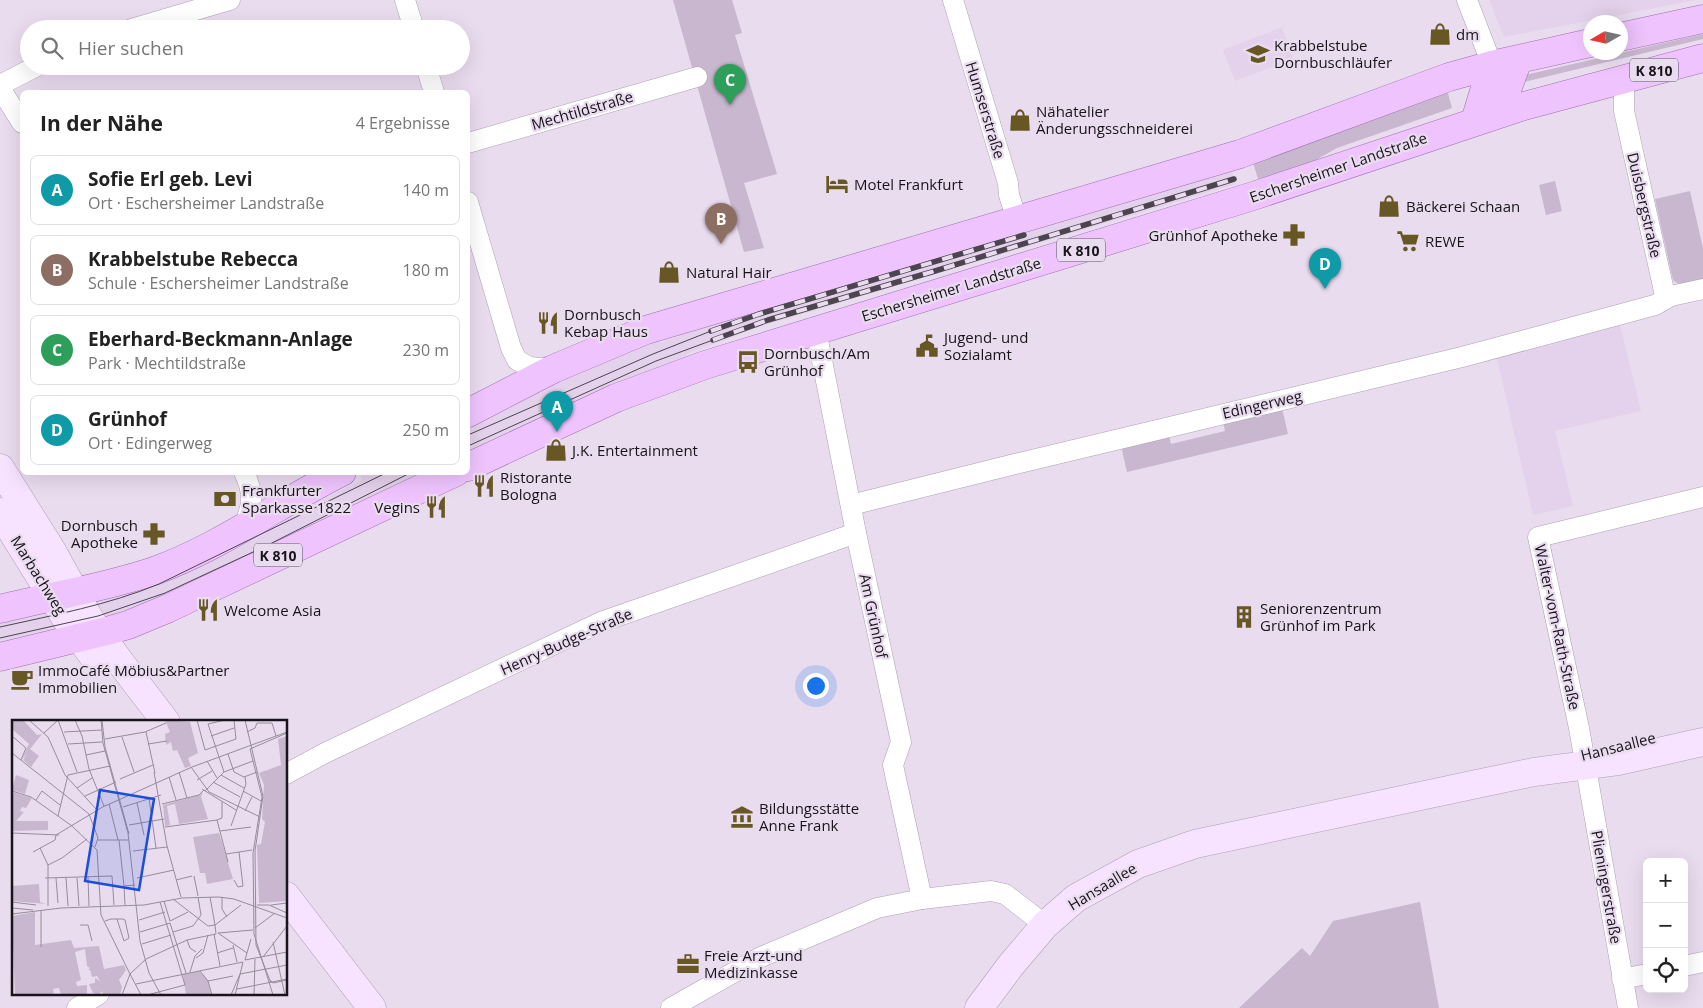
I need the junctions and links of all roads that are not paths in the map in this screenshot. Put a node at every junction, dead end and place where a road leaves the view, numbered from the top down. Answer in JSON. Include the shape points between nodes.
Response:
{"nodes":[{"id":1,"x":230,"y":0,"type":"edge"},
{"id":2,"x":405,"y":0,"type":"edge"},
{"id":3,"x":953,"y":0,"type":"edge"},
{"id":4,"x":1467,"y":0,"type":"edge"},
{"id":5,"x":1703,"y":19,"type":"edge"},
{"id":6,"x":162,"y":20,"type":"edge"},
{"id":7,"x":411,"y":20,"type":"edge"},
{"id":8,"x":1628,"y":35,"type":"edge"},
{"id":9,"x":1583,"y":45,"type":"edge"},
{"id":10,"x":1703,"y":58,"type":"edge"},
{"id":11,"x":20,"y":75,"type":"edge"},
{"id":12,"x":429,"y":75,"type":"edge"},
{"id":13,"x":697,"y":77,"type":"dead end"},
{"id":14,"x":1624,"y":78,"type":"junction"},
{"id":15,"x":0,"y":86,"type":"edge"},
{"id":16,"x":1508,"y":86,"type":"junction"},
{"id":17,"x":433,"y":90,"type":"edge"},
{"id":18,"x":1486,"y":118,"type":"junction"},
{"id":19,"x":20,"y":120,"type":"edge"},
{"id":20,"x":470,"y":142,"type":"edge"},
{"id":21,"x":470,"y":209,"type":"edge"},
{"id":22,"x":1017,"y":220,"type":"junction"},
{"id":23,"x":1703,"y":289,"type":"edge"},
{"id":24,"x":1671,"y":296,"type":"junction"},
{"id":25,"x":816,"y":330,"type":"junction"},
{"id":26,"x":553,"y":369,"type":"junction"},
{"id":27,"x":470,"y":412,"type":"edge"},
{"id":28,"x":470,"y":466,"type":"edge"},
{"id":29,"x":0,"y":468,"type":"edge"},
{"id":30,"x":245,"y":475,"type":"edge"},
{"id":31,"x":337,"y":475,"type":"edge"},
{"id":32,"x":450,"y":475,"type":"edge"},
{"id":33,"x":1703,"y":497,"type":"edge"},
{"id":34,"x":851,"y":504,"type":"junction"},
{"id":35,"x":0,"y":512,"type":"edge"},
{"id":36,"x":244,"y":527,"type":"junction"},
{"id":37,"x":856,"y":533,"type":"junction"},
{"id":38,"x":64,"y":595,"type":"junction"},
{"id":39,"x":0,"y":609,"type":"edge"},
{"id":40,"x":89,"y":635,"type":"junction"},
{"id":41,"x":0,"y":657,"type":"edge"},
{"id":42,"x":141,"y":720,"type":"edge"},
{"id":43,"x":164,"y":720,"type":"edge"},
{"id":44,"x":1703,"y":726,"type":"edge"},
{"id":45,"x":1703,"y":742,"type":"edge"},
{"id":46,"x":1585,"y":760,"type":"junction"},
{"id":47,"x":288,"y":773,"type":"edge"},
{"id":48,"x":288,"y":899,"type":"edge"},
{"id":49,"x":922,"y":899,"type":"junction"},
{"id":50,"x":1045,"y":926,"type":"junction"},
{"id":51,"x":1703,"y":962,"type":"edge"},
{"id":52,"x":1688,"y":965,"type":"edge"},
{"id":53,"x":1643,"y":975,"type":"edge"},
{"id":54,"x":1622,"y":979,"type":"junction"},
{"id":55,"x":96,"y":996,"type":"edge"},
{"id":56,"x":77,"y":1008,"type":"edge"},
{"id":57,"x":371,"y":1008,"type":"edge"},
{"id":58,"x":671,"y":1008,"type":"edge"},
{"id":59,"x":979,"y":1008,"type":"edge"},
{"id":60,"x":1628,"y":1008,"type":"edge"}],
"edges":[{"from":1,"to":6,"type":"street"},
{"from":2,"to":7,"type":"street"},
{"from":3,"to":22,"type":"street","name":"Humserstraße"},
{"from":4,"to":16,"type":"street"},
{"from":5,"to":8,"type":"main road"},
{"from":9,"to":16,"type":"main road","name":"Eschersheimer Landstraße","number":"K 810","via":[[1518,60]]},
{"from":10,"to":14,"type":"main road","name":"Eschersheimer Landstraße","number":"K 810"},
{"from":11,"to":15,"type":"street"},
{"from":12,"to":17,"type":"street"},
{"from":13,"to":20,"type":"street","name":"Mechtildstraße"},
{"from":14,"to":16,"type":"main road","name":"Eschersheimer Landstraße","number":"K 810"},
{"from":14,"to":24,"type":"street","name":"Duisbergstraße","via":[[1624,106],[1664,291]]},
{"from":15,"to":19,"type":"street"},
{"from":16,"to":18,"type":"main road"},
{"from":16,"to":18,"type":"main road","name":"Eschersheimer Landstraße","number":"K 810"},
{"from":16,"to":22,"type":"main road","name":"Eschersheimer Landstraße","number":"K 810","via":[[1449,78],[1240,154]]},
{"from":18,"to":25,"type":"main road","name":"Eschersheimer Landstraße","number":"K 810","via":[[1250,197]]},
{"from":21,"to":26,"type":"street","via":[[517,360],[529,367]]},
{"from":22,"to":26,"type":"main road","name":"Eschersheimer Landstraße","number":"K 810","via":[[646,330]]},
{"from":23,"to":24,"type":"street"},
{"from":24,"to":34,"type":"street","name":"Edingerweg","via":[[1655,305],[1462,357]]},
{"from":25,"to":28,"type":"main road","name":"Eschersheimer Landstraße","number":"K 810","via":[[705,365],[616,398]]},
{"from":25,"to":34,"type":"street","name":"Am Grünhof"},
{"from":26,"to":27,"type":"main road","name":"Eschersheimer Landstraße","number":"K 810"},
{"from":29,"to":38,"type":"main road","name":"Marbachweg","via":[[52,551]]},
{"from":30,"to":36,"type":"street","via":[[252,499]]},
{"from":31,"to":36,"type":"main road","number":"K 810"},
{"from":32,"to":40,"type":"main road","number":"K 810","via":[[169,608],[128,625]]},
{"from":33,"to":46,"type":"street","name":"Walter-vom-Rath-Straße","via":[[1538,537]]},
{"from":34,"to":37,"type":"street","name":"Am Grünhof"},
{"from":35,"to":38,"type":"main road","name":"Marbachweg"},
{"from":36,"to":38,"type":"main road","number":"K 810","via":[[154,571]]},
{"from":37,"to":47,"type":"street","name":"Henry-Budge-Straße","via":[[601,622]]},
{"from":37,"to":49,"type":"street","name":"Am Grünhof","via":[[901,742],[893,765]]},
{"from":38,"to":39,"type":"main road","number":"K 810"},
{"from":38,"to":40,"type":"main road","name":"Marbachweg"},
{"from":40,"to":41,"type":"main road","number":"K 810"},
{"from":40,"to":42,"type":"main road"},
{"from":40,"to":43,"type":"main road"},
{"from":44,"to":46,"type":"main road","name":"Hansaallee"},
{"from":45,"to":46,"type":"main road","name":"Hansaallee"},
{"from":46,"to":50,"type":"main road","name":"Hansaallee","via":[[1195,844],[1138,864],[1100,884],[1076,898]]},
{"from":46,"to":54,"type":"street","name":"Plieningerstraße"},
{"from":48,"to":57,"type":"main road"},
{"from":49,"to":50,"type":"street","via":[[998,892]]},
{"from":49,"to":58,"type":"street","via":[[877,908],[761,957]]},
{"from":50,"to":59,"type":"main road","name":"Hansaallee"},
{"from":51,"to":52,"type":"street"},
{"from":53,"to":54,"type":"street"},
{"from":54,"to":60,"type":"street","name":"Plieningerstraße"},
{"from":55,"to":56,"type":"street"}]}
